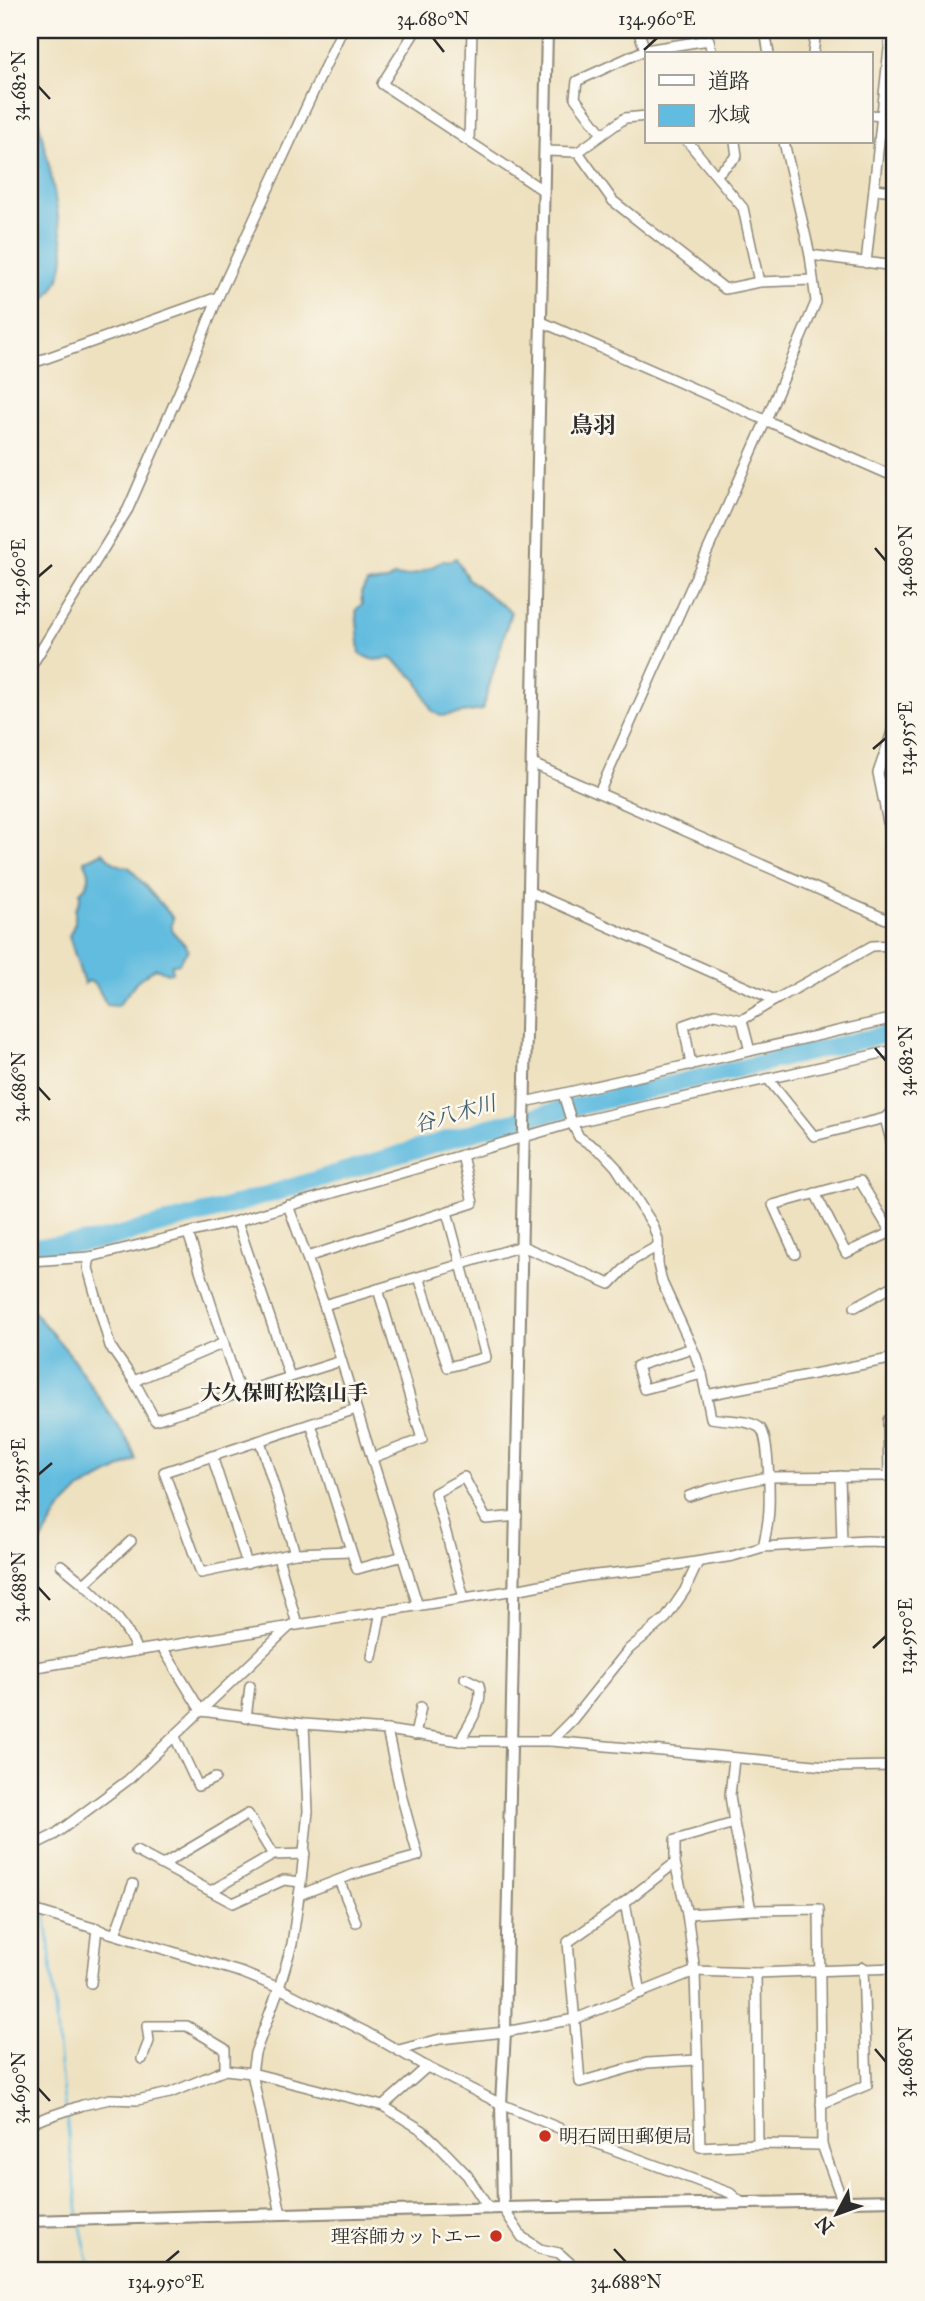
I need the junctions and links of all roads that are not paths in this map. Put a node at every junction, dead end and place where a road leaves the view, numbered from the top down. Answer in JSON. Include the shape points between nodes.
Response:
{"nodes":[{"id":1,"x":342,"y":30,"type":"edge"},
{"id":2,"x":416,"y":30,"type":"edge"},
{"id":3,"x":472,"y":30,"type":"edge"},
{"id":4,"x":547,"y":30,"type":"edge"},
{"id":5,"x":638,"y":30,"type":"edge"},
{"id":6,"x":765,"y":30,"type":"edge"},
{"id":7,"x":816,"y":30,"type":"edge"},
{"id":8,"x":891,"y":30,"type":"edge"},
{"id":9,"x":645,"y":52,"type":"edge"},
{"id":10,"x":646,"y":52,"type":"edge"},
{"id":11,"x":712,"y":52,"type":"edge"},
{"id":12,"x":769,"y":52,"type":"edge"},
{"id":13,"x":813,"y":52,"type":"edge"},
{"id":14,"x":872,"y":114,"type":"edge"},
{"id":15,"x":645,"y":116,"type":"edge"},
{"id":16,"x":882,"y":116,"type":"junction"},
{"id":17,"x":895,"y":117,"type":"edge"},
{"id":18,"x":602,"y":134,"type":"junction"},
{"id":19,"x":469,"y":141,"type":"junction"},
{"id":20,"x":690,"y":144,"type":"edge"},
{"id":21,"x":734,"y":144,"type":"edge"},
{"id":22,"x":784,"y":144,"type":"edge"},
{"id":23,"x":545,"y":151,"type":"junction"},
{"id":24,"x":578,"y":152,"type":"junction"},
{"id":25,"x":716,"y":175,"type":"junction"},
{"id":26,"x":874,"y":189,"type":"junction"},
{"id":27,"x":544,"y":191,"type":"junction"},
{"id":28,"x":895,"y":191,"type":"edge"},
{"id":29,"x":810,"y":255,"type":"junction"},
{"id":30,"x":866,"y":263,"type":"junction"},
{"id":31,"x":895,"y":266,"type":"edge"},
{"id":32,"x":813,"y":280,"type":"junction"},
{"id":33,"x":759,"y":282,"type":"junction"},
{"id":34,"x":218,"y":297,"type":"junction"},
{"id":35,"x":542,"y":322,"type":"junction"},
{"id":36,"x":30,"y":364,"type":"edge"},
{"id":37,"x":766,"y":420,"type":"junction"},
{"id":38,"x":895,"y":477,"type":"edge"},
{"id":39,"x":30,"y":668,"type":"edge"},
{"id":40,"x":895,"y":723,"type":"edge"},
{"id":41,"x":533,"y":764,"type":"junction"},
{"id":42,"x":599,"y":793,"type":"junction"},
{"id":43,"x":895,"y":858,"type":"edge"},
{"id":44,"x":530,"y":892,"type":"junction"},
{"id":45,"x":895,"y":923,"type":"edge"},
{"id":46,"x":895,"y":945,"type":"edge"},
{"id":47,"x":775,"y":1000,"type":"junction"},
{"id":48,"x":895,"y":1018,"type":"edge"},
{"id":49,"x":742,"y":1020,"type":"junction"},
{"id":50,"x":895,"y":1050,"type":"edge"},
{"id":51,"x":750,"y":1051,"type":"junction"},
{"id":52,"x":691,"y":1065,"type":"junction"},
{"id":53,"x":768,"y":1079,"type":"junction"},
{"id":54,"x":563,"y":1094,"type":"junction"},
{"id":55,"x":525,"y":1102,"type":"junction"},
{"id":56,"x":895,"y":1108,"type":"edge"},
{"id":57,"x":885,"y":1118,"type":"junction"},
{"id":58,"x":572,"y":1123,"type":"junction"},
{"id":59,"x":525,"y":1136,"type":"junction"},
{"id":60,"x":462,"y":1154,"type":"junction"},
{"id":61,"x":895,"y":1156,"type":"edge"},
{"id":62,"x":815,"y":1193,"type":"junction"},
{"id":63,"x":288,"y":1205,"type":"junction"},
{"id":64,"x":447,"y":1212,"type":"junction"},
{"id":65,"x":237,"y":1222,"type":"junction"},
{"id":66,"x":188,"y":1233,"type":"junction"},
{"id":67,"x":894,"y":1234,"type":"edge"},
{"id":68,"x":522,"y":1246,"type":"junction"},
{"id":69,"x":658,"y":1246,"type":"junction"},
{"id":70,"x":795,"y":1254,"type":"dead end"},
{"id":71,"x":90,"y":1257,"type":"junction"},
{"id":72,"x":307,"y":1257,"type":"junction"},
{"id":73,"x":30,"y":1261,"type":"edge"},
{"id":74,"x":461,"y":1264,"type":"junction"},
{"id":75,"x":419,"y":1277,"type":"junction"},
{"id":76,"x":895,"y":1285,"type":"edge"},
{"id":77,"x":378,"y":1289,"type":"junction"},
{"id":78,"x":324,"y":1305,"type":"junction"},
{"id":79,"x":855,"y":1307,"type":"dead end"},
{"id":80,"x":224,"y":1343,"type":"junction"},
{"id":81,"x":692,"y":1348,"type":"junction"},
{"id":82,"x":895,"y":1358,"type":"edge"},
{"id":83,"x":341,"y":1361,"type":"junction"},
{"id":84,"x":702,"y":1374,"type":"junction"},
{"id":85,"x":290,"y":1377,"type":"junction"},
{"id":86,"x":134,"y":1381,"type":"junction"},
{"id":87,"x":240,"y":1393,"type":"junction"},
{"id":88,"x":706,"y":1395,"type":"junction"},
{"id":89,"x":356,"y":1409,"type":"junction"},
{"id":90,"x":895,"y":1420,"type":"edge"},
{"id":91,"x":311,"y":1424,"type":"junction"},
{"id":92,"x":260,"y":1441,"type":"junction"},
{"id":93,"x":212,"y":1456,"type":"junction"},
{"id":94,"x":372,"y":1458,"type":"junction"},
{"id":95,"x":840,"y":1476,"type":"junction"},
{"id":96,"x":768,"y":1477,"type":"junction"},
{"id":97,"x":690,"y":1496,"type":"dead end"},
{"id":98,"x":517,"y":1516,"type":"junction"},
{"id":99,"x":131,"y":1541,"type":"dead end"},
{"id":100,"x":895,"y":1542,"type":"edge"},
{"id":101,"x":842,"y":1543,"type":"junction"},
{"id":102,"x":763,"y":1547,"type":"junction"},
{"id":103,"x":350,"y":1551,"type":"junction"},
{"id":104,"x":295,"y":1553,"type":"junction"},
{"id":105,"x":403,"y":1556,"type":"junction"},
{"id":106,"x":278,"y":1557,"type":"junction"},
{"id":107,"x":698,"y":1562,"type":"junction"},
{"id":108,"x":247,"y":1564,"type":"junction"},
{"id":109,"x":61,"y":1565,"type":"dead end"},
{"id":110,"x":84,"y":1584,"type":"junction"},
{"id":111,"x":515,"y":1590,"type":"junction"},
{"id":112,"x":464,"y":1598,"type":"junction"},
{"id":113,"x":418,"y":1606,"type":"junction"},
{"id":114,"x":380,"y":1611,"type":"junction"},
{"id":115,"x":294,"y":1625,"type":"junction"},
{"id":116,"x":162,"y":1647,"type":"junction"},
{"id":117,"x":137,"y":1651,"type":"junction"},
{"id":118,"x":372,"y":1657,"type":"dead end"},
{"id":119,"x":30,"y":1668,"type":"edge"},
{"id":120,"x":465,"y":1678,"type":"dead end"},
{"id":121,"x":250,"y":1686,"type":"dead end"},
{"id":122,"x":421,"y":1707,"type":"dead end"},
{"id":123,"x":201,"y":1711,"type":"junction"},
{"id":124,"x":246,"y":1717,"type":"junction"},
{"id":125,"x":304,"y":1724,"type":"junction"},
{"id":126,"x":387,"y":1730,"type":"junction"},
{"id":127,"x":415,"y":1735,"type":"junction"},
{"id":128,"x":175,"y":1737,"type":"junction"},
{"id":129,"x":460,"y":1741,"type":"junction"},
{"id":130,"x":551,"y":1741,"type":"junction"},
{"id":131,"x":510,"y":1742,"type":"junction"},
{"id":132,"x":734,"y":1759,"type":"junction"},
{"id":133,"x":895,"y":1766,"type":"edge"},
{"id":134,"x":215,"y":1778,"type":"dead end"},
{"id":135,"x":734,"y":1823,"type":"junction"},
{"id":136,"x":30,"y":1847,"type":"edge"},
{"id":137,"x":136,"y":1851,"type":"dead end"},
{"id":138,"x":305,"y":1854,"type":"junction"},
{"id":139,"x":273,"y":1855,"type":"junction"},
{"id":140,"x":675,"y":1863,"type":"junction"},
{"id":141,"x":162,"y":1865,"type":"junction"},
{"id":142,"x":339,"y":1880,"type":"junction"},
{"id":143,"x":301,"y":1882,"type":"junction"},
{"id":144,"x":133,"y":1884,"type":"dead end"},
{"id":145,"x":211,"y":1891,"type":"junction"},
{"id":146,"x":299,"y":1895,"type":"junction"},
{"id":147,"x":625,"y":1902,"type":"junction"},
{"id":148,"x":30,"y":1909,"type":"edge"},
{"id":149,"x":751,"y":1910,"type":"junction"},
{"id":150,"x":687,"y":1914,"type":"junction"},
{"id":151,"x":356,"y":1922,"type":"dead end"},
{"id":152,"x":97,"y":1928,"type":"junction"},
{"id":153,"x":115,"y":1934,"type":"junction"},
{"id":154,"x":863,"y":1967,"type":"junction"},
{"id":155,"x":895,"y":1968,"type":"edge"},
{"id":156,"x":818,"y":1970,"type":"junction"},
{"id":157,"x":695,"y":1971,"type":"junction"},
{"id":158,"x":756,"y":1973,"type":"junction"},
{"id":159,"x":91,"y":1983,"type":"dead end"},
{"id":160,"x":279,"y":1988,"type":"junction"},
{"id":161,"x":640,"y":1993,"type":"junction"},
{"id":162,"x":575,"y":2019,"type":"junction"},
{"id":163,"x":505,"y":2032,"type":"junction"},
{"id":164,"x":399,"y":2050,"type":"junction"},
{"id":165,"x":142,"y":2059,"type":"dead end"},
{"id":166,"x":697,"y":2060,"type":"junction"},
{"id":167,"x":427,"y":2067,"type":"junction"},
{"id":168,"x":225,"y":2070,"type":"junction"},
{"id":169,"x":252,"y":2073,"type":"junction"},
{"id":170,"x":501,"y":2104,"type":"junction"},
{"id":171,"x":821,"y":2104,"type":"junction"},
{"id":172,"x":383,"y":2106,"type":"junction"},
{"id":173,"x":30,"y":2123,"type":"edge"},
{"id":174,"x":758,"y":2144,"type":"junction"},
{"id":175,"x":822,"y":2145,"type":"junction"},
{"id":176,"x":842,"y":2200,"type":"junction"},
{"id":177,"x":895,"y":2200,"type":"edge"},
{"id":178,"x":742,"y":2203,"type":"junction"},
{"id":179,"x":503,"y":2208,"type":"junction"},
{"id":180,"x":489,"y":2209,"type":"junction"},
{"id":181,"x":281,"y":2214,"type":"junction"},
{"id":182,"x":30,"y":2221,"type":"edge"},
{"id":183,"x":579,"y":2271,"type":"edge"}],
"edges":[{"from":1,"to":34,"type":"street"},
{"from":2,"to":19,"type":"street","via":[[382,84]]},
{"from":3,"to":19,"type":"street"},
{"from":4,"to":23,"type":"street"},
{"from":5,"to":10,"type":"street"},
{"from":6,"to":12,"type":"street"},
{"from":7,"to":13,"type":"street"},
{"from":8,"to":16,"type":"street"},
{"from":9,"to":18,"type":"street","via":[[577,81],[575,98]]},
{"from":10,"to":11,"type":"street","via":[[709,40]]},
{"from":14,"to":16,"type":"street"},
{"from":15,"to":18,"type":"street","via":[[625,118]]},
{"from":16,"to":17,"type":"street"},
{"from":16,"to":26,"type":"street"},
{"from":18,"to":24,"type":"street"},
{"from":19,"to":27,"type":"street"},
{"from":20,"to":25,"type":"street"},
{"from":21,"to":25,"type":"street","via":[[737,156]]},
{"from":22,"to":29,"type":"street"},
{"from":23,"to":24,"type":"street"},
{"from":23,"to":27,"type":"street"},
{"from":24,"to":33,"type":"street","via":[[613,201],[725,289]]},
{"from":25,"to":33,"type":"street","via":[[743,208]]},
{"from":26,"to":28,"type":"street"},
{"from":26,"to":30,"type":"street"},
{"from":27,"to":35,"type":"street"},
{"from":29,"to":30,"type":"street"},
{"from":29,"to":32,"type":"street"},
{"from":30,"to":31,"type":"street"},
{"from":32,"to":33,"type":"street"},
{"from":32,"to":37,"type":"street","via":[[816,302]]},
{"from":34,"to":36,"type":"street"},
{"from":34,"to":39,"type":"street","via":[[128,509]]},
{"from":35,"to":37,"type":"street"},
{"from":35,"to":41,"type":"street"},
{"from":37,"to":38,"type":"street"},
{"from":37,"to":42,"type":"street"},
{"from":40,"to":43,"type":"street","via":[[878,773]]},
{"from":41,"to":42,"type":"street"},
{"from":41,"to":44,"type":"street"},
{"from":42,"to":45,"type":"street"},
{"from":44,"to":47,"type":"street"},
{"from":44,"to":55,"type":"street"},
{"from":46,"to":47,"type":"street","via":[[872,946]]},
{"from":47,"to":49,"type":"street"},
{"from":48,"to":51,"type":"street"},
{"from":49,"to":51,"type":"street"},
{"from":49,"to":52,"type":"street","via":[[715,1014],[684,1025]]},
{"from":50,"to":53,"type":"street"},
{"from":51,"to":52,"type":"street"},
{"from":52,"to":54,"type":"street"},
{"from":53,"to":57,"type":"street","via":[[814,1136]]},
{"from":53,"to":58,"type":"street"},
{"from":54,"to":55,"type":"street"},
{"from":54,"to":58,"type":"street"},
{"from":55,"to":59,"type":"street"},
{"from":56,"to":57,"type":"street"},
{"from":57,"to":61,"type":"street"},
{"from":58,"to":59,"type":"street"},
{"from":58,"to":69,"type":"street","via":[[579,1138],[616,1167],[653,1225]]},
{"from":59,"to":60,"type":"street"},
{"from":59,"to":68,"type":"street"},
{"from":60,"to":63,"type":"street"},
{"from":60,"to":64,"type":"street","via":[[472,1203]]},
{"from":62,"to":67,"type":"street","via":[[860,1181]]},
{"from":62,"to":67,"type":"street","via":[[846,1253]]},
{"from":62,"to":70,"type":"street","via":[[773,1205]]},
{"from":63,"to":65,"type":"street"},
{"from":63,"to":72,"type":"street"},
{"from":64,"to":72,"type":"street"},
{"from":64,"to":74,"type":"street"},
{"from":65,"to":66,"type":"street"},
{"from":65,"to":85,"type":"street"},
{"from":66,"to":71,"type":"street"},
{"from":66,"to":80,"type":"street"},
{"from":68,"to":69,"type":"street","via":[[610,1284],[633,1259]]},
{"from":68,"to":74,"type":"street"},
{"from":68,"to":98,"type":"street"},
{"from":69,"to":81,"type":"street","via":[[662,1282]]},
{"from":71,"to":73,"type":"street"},
{"from":71,"to":86,"type":"street","via":[[88,1268],[110,1346]]},
{"from":72,"to":78,"type":"street"},
{"from":74,"to":75,"type":"street"},
{"from":74,"to":75,"type":"street","via":[[486,1357],[448,1367]]},
{"from":75,"to":77,"type":"street"},
{"from":76,"to":79,"type":"street"},
{"from":77,"to":78,"type":"street"},
{"from":77,"to":94,"type":"street","via":[[422,1439]]},
{"from":78,"to":83,"type":"street"},
{"from":80,"to":86,"type":"street"},
{"from":80,"to":87,"type":"street"},
{"from":81,"to":84,"type":"street"},
{"from":81,"to":84,"type":"street","via":[[637,1366],[643,1389]]},
{"from":82,"to":88,"type":"street"},
{"from":83,"to":85,"type":"street"},
{"from":83,"to":89,"type":"street"},
{"from":84,"to":88,"type":"street"},
{"from":85,"to":87,"type":"street"},
{"from":86,"to":87,"type":"street","via":[[155,1420]]},
{"from":88,"to":96,"type":"street","via":[[711,1418],[751,1424],[764,1433]]},
{"from":89,"to":91,"type":"street"},
{"from":89,"to":94,"type":"street"},
{"from":90,"to":95,"type":"street","via":[[888,1420],[890,1476]]},
{"from":91,"to":92,"type":"street"},
{"from":91,"to":103,"type":"street"},
{"from":92,"to":93,"type":"street"},
{"from":92,"to":104,"type":"street"},
{"from":93,"to":108,"type":"street"},
{"from":93,"to":108,"type":"street","via":[[164,1472],[201,1573]]},
{"from":94,"to":105,"type":"street"},
{"from":95,"to":96,"type":"street"},
{"from":95,"to":101,"type":"street"},
{"from":96,"to":97,"type":"street"},
{"from":96,"to":102,"type":"street"},
{"from":98,"to":111,"type":"street"},
{"from":98,"to":112,"type":"street","via":[[486,1519],[464,1477],[435,1493]]},
{"from":99,"to":110,"type":"street"},
{"from":100,"to":101,"type":"street"},
{"from":101,"to":102,"type":"street"},
{"from":102,"to":107,"type":"street"},
{"from":103,"to":104,"type":"street"},
{"from":103,"to":105,"type":"street","via":[[357,1569]]},
{"from":104,"to":106,"type":"street"},
{"from":105,"to":113,"type":"street"},
{"from":106,"to":108,"type":"street"},
{"from":106,"to":115,"type":"street"},
{"from":107,"to":111,"type":"street"},
{"from":107,"to":130,"type":"street","via":[[666,1618],[629,1649]]},
{"from":109,"to":110,"type":"street"},
{"from":110,"to":117,"type":"street","via":[[114,1612]]},
{"from":111,"to":112,"type":"street"},
{"from":111,"to":131,"type":"street"},
{"from":112,"to":113,"type":"street"},
{"from":113,"to":114,"type":"street"},
{"from":114,"to":115,"type":"street"},
{"from":114,"to":118,"type":"street"},
{"from":115,"to":116,"type":"street"},
{"from":115,"to":123,"type":"street"},
{"from":116,"to":117,"type":"street"},
{"from":116,"to":123,"type":"street"},
{"from":117,"to":119,"type":"street"},
{"from":120,"to":129,"type":"street","via":[[481,1689],[479,1706]]},
{"from":121,"to":124,"type":"street"},
{"from":122,"to":127,"type":"street"},
{"from":123,"to":124,"type":"street"},
{"from":123,"to":128,"type":"street"},
{"from":124,"to":125,"type":"street"},
{"from":125,"to":126,"type":"street"},
{"from":125,"to":138,"type":"street"},
{"from":126,"to":127,"type":"street"},
{"from":126,"to":142,"type":"street","via":[[418,1856]]},
{"from":127,"to":129,"type":"street"},
{"from":128,"to":134,"type":"street","via":[[198,1786]]},
{"from":128,"to":136,"type":"street","via":[[128,1780],[54,1835]]},
{"from":129,"to":131,"type":"street"},
{"from":130,"to":131,"type":"street"},
{"from":130,"to":132,"type":"street"},
{"from":131,"to":163,"type":"street"},
{"from":132,"to":133,"type":"street","via":[[837,1767]]},
{"from":132,"to":135,"type":"street","via":[[730,1795]]},
{"from":135,"to":140,"type":"street","via":[[675,1840]]},
{"from":135,"to":149,"type":"street"},
{"from":137,"to":141,"type":"street"},
{"from":138,"to":139,"type":"street"},
{"from":138,"to":143,"type":"street"},
{"from":139,"to":141,"type":"street","via":[[248,1814]]},
{"from":139,"to":145,"type":"street"},
{"from":140,"to":147,"type":"street"},
{"from":140,"to":150,"type":"street"},
{"from":141,"to":145,"type":"street"},
{"from":142,"to":146,"type":"street"},
{"from":142,"to":151,"type":"street"},
{"from":143,"to":145,"type":"street","via":[[284,1880],[233,1903]]},
{"from":143,"to":146,"type":"street"},
{"from":144,"to":153,"type":"street"},
{"from":146,"to":160,"type":"street"},
{"from":147,"to":161,"type":"street"},
{"from":147,"to":162,"type":"street","via":[[568,1942]]},
{"from":148,"to":152,"type":"street"},
{"from":149,"to":150,"type":"street"},
{"from":149,"to":156,"type":"street","via":[[819,1909]]},
{"from":150,"to":157,"type":"street"},
{"from":152,"to":153,"type":"street"},
{"from":152,"to":159,"type":"street"},
{"from":153,"to":160,"type":"street"},
{"from":154,"to":155,"type":"street"},
{"from":154,"to":156,"type":"street"},
{"from":154,"to":171,"type":"street","via":[[867,2085]]},
{"from":156,"to":158,"type":"street"},
{"from":156,"to":171,"type":"street"},
{"from":157,"to":158,"type":"street"},
{"from":157,"to":161,"type":"street"},
{"from":157,"to":166,"type":"street"},
{"from":158,"to":174,"type":"street"},
{"from":160,"to":164,"type":"street"},
{"from":160,"to":169,"type":"street"},
{"from":161,"to":162,"type":"street"},
{"from":162,"to":163,"type":"street"},
{"from":162,"to":166,"type":"street","via":[[580,2082],[647,2063]]},
{"from":163,"to":164,"type":"street","via":[[440,2039]]},
{"from":163,"to":170,"type":"street"},
{"from":164,"to":167,"type":"street"},
{"from":165,"to":168,"type":"street","via":[[149,2041],[147,2026],[187,2026],[225,2049]]},
{"from":166,"to":174,"type":"street","via":[[700,2147]]},
{"from":167,"to":170,"type":"street"},
{"from":167,"to":172,"type":"street"},
{"from":168,"to":169,"type":"street"},
{"from":168,"to":173,"type":"street","via":[[170,2093],[137,2100],[110,2099]]},
{"from":169,"to":172,"type":"street"},
{"from":169,"to":181,"type":"street"},
{"from":170,"to":178,"type":"street","via":[[730,2193]]},
{"from":170,"to":179,"type":"street"},
{"from":171,"to":175,"type":"street"},
{"from":172,"to":180,"type":"street","via":[[435,2142],[467,2175]]},
{"from":174,"to":175,"type":"street"},
{"from":175,"to":176,"type":"street"},
{"from":176,"to":177,"type":"street"},
{"from":176,"to":178,"type":"street"},
{"from":178,"to":179,"type":"street"},
{"from":179,"to":180,"type":"street"},
{"from":179,"to":183,"type":"street","via":[[522,2238],[559,2253]]},
{"from":180,"to":181,"type":"street"},
{"from":181,"to":182,"type":"street"}]}
